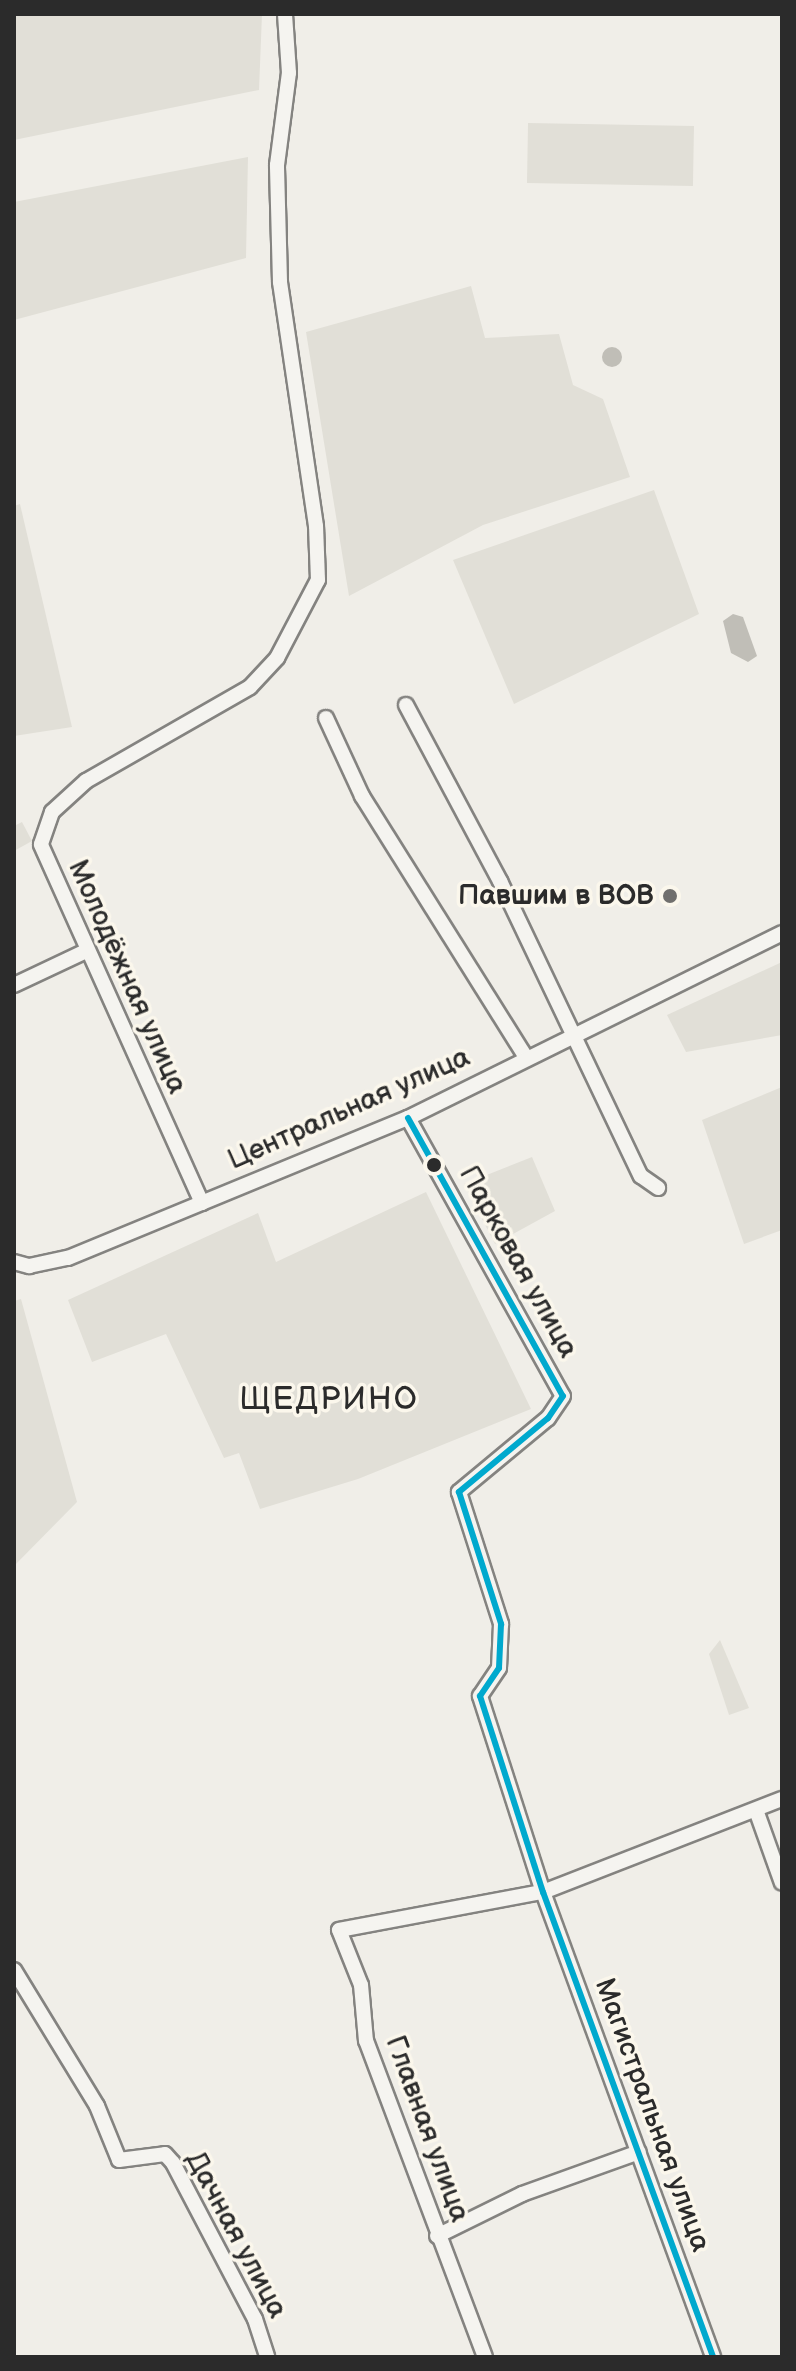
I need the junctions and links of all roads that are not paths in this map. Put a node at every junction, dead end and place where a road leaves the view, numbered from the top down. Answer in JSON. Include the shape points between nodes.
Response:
{"nodes":[{"id":1,"x":285,"y":14,"type":"edge"},
{"id":2,"x":406,"y":705,"type":"dead end"},
{"id":3,"x":326,"y":718,"type":"dead end"},
{"id":4,"x":782,"y":933,"type":"edge"},
{"id":5,"x":86,"y":951,"type":"junction"},
{"id":6,"x":14,"y":985,"type":"edge"},
{"id":7,"x":574,"y":1033,"type":"junction"},
{"id":8,"x":526,"y":1057,"type":"junction"},
{"id":9,"x":408,"y":1118,"type":"junction"},
{"id":10,"x":658,"y":1188,"type":"dead end"},
{"id":11,"x":202,"y":1203,"type":"junction"},
{"id":12,"x":14,"y":1262,"type":"edge"},
{"id":13,"x":501,"y":1624,"type":"joint"},
{"id":14,"x":782,"y":1799,"type":"edge"},
{"id":15,"x":756,"y":1810,"type":"junction"},
{"id":16,"x":782,"y":1883,"type":"edge"},
{"id":17,"x":543,"y":1892,"type":"junction"},
{"id":18,"x":16,"y":1972,"type":"edge"},
{"id":19,"x":639,"y":2152,"type":"junction"},
{"id":20,"x":437,"y":2236,"type":"junction"},
{"id":21,"x":267,"y":2357,"type":"edge"},
{"id":22,"x":485,"y":2357,"type":"edge"},
{"id":23,"x":713,"y":2357,"type":"edge"}],
"edges":[{"from":1,"to":5,"type":"street","name":"Молодёжная улица","via":[[289,73],[277,165],[280,282],[316,526],[320,564],[314,593],[265,673],[218,708],[86,781],[52,812],[41,844]]},
{"from":2,"to":7,"type":"street"},
{"from":3,"to":8,"type":"street","via":[[362,796]]},
{"from":4,"to":7,"type":"street","name":"Центральная улица"},
{"from":5,"to":6,"type":"street"},
{"from":5,"to":11,"type":"street","name":"Молодёжная улица"},
{"from":7,"to":8,"type":"street","name":"Центральная улица"},
{"from":7,"to":10,"type":"street","via":[[641,1176]]},
{"from":8,"to":9,"type":"street","name":"Центральная улица"},
{"from":9,"to":11,"type":"street","name":"Центральная улица"},
{"from":9,"to":13,"type":"street","name":"Парковая улица","via":[[563,1396],[548,1418],[459,1492]]},
{"from":11,"to":12,"type":"street","name":"Центральная улица","via":[[68,1258],[29,1266]]},
{"from":13,"to":17,"type":"street","name":"Магистральная улица","via":[[499,1668],[480,1696]]},
{"from":14,"to":15,"type":"street"},
{"from":15,"to":16,"type":"street"},
{"from":15,"to":17,"type":"street"},
{"from":17,"to":19,"type":"street","name":"Магистральная улица"},
{"from":17,"to":20,"type":"street","name":"Главная улица","via":[[339,1930],[361,1985],[366,2041]]},
{"from":18,"to":21,"type":"street","name":"Дачная улица","via":[[97,2106],[119,2160],[165,2154],[173,2163],[255,2319]]},
{"from":19,"to":20,"type":"street","via":[[522,2194]]},
{"from":19,"to":23,"type":"street","name":"Магистральная улица"},
{"from":20,"to":22,"type":"street","name":"Главная улица"}]}
